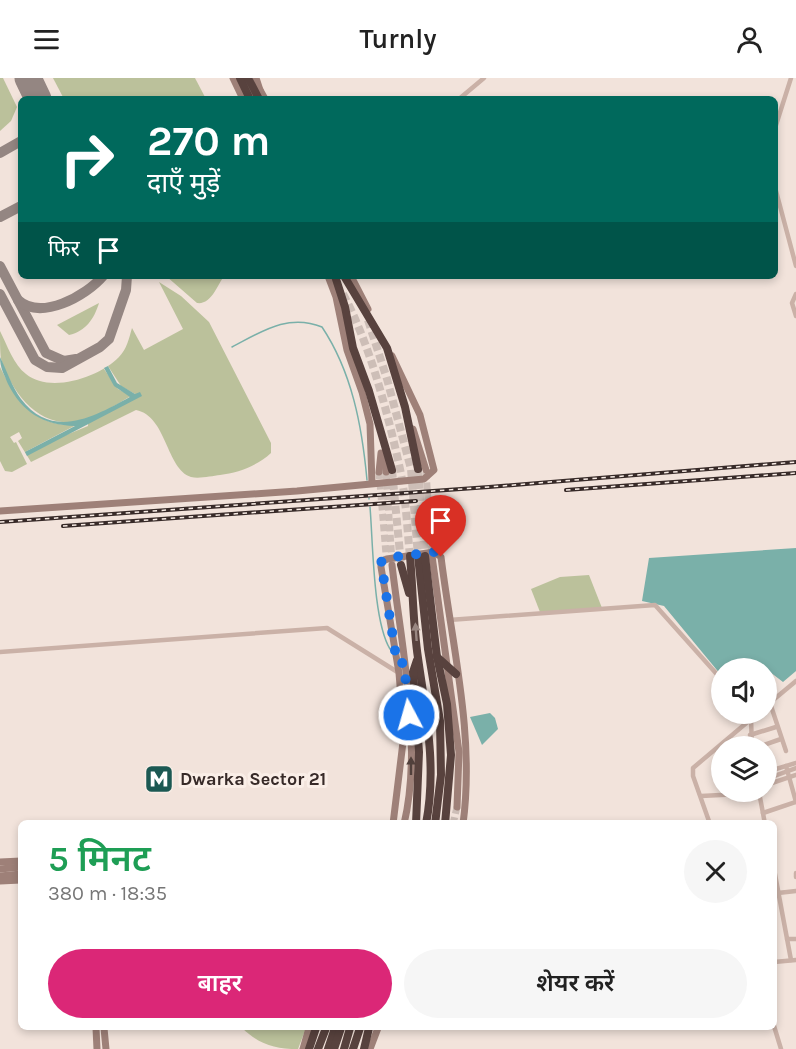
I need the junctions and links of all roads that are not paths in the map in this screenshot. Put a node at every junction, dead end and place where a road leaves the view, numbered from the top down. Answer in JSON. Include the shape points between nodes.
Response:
{"nodes":[{"id":1,"x":233,"y":78,"type":"edge"},
{"id":2,"x":240,"y":78,"type":"edge"},
{"id":3,"x":248,"y":78,"type":"edge"},
{"id":4,"x":256,"y":78,"type":"edge"},
{"id":5,"x":484,"y":78,"type":"edge"},
{"id":6,"x":791,"y":78,"type":"edge"},
{"id":7,"x":256,"y":95,"type":"edge"},
{"id":8,"x":242,"y":96,"type":"edge"},
{"id":9,"x":463,"y":96,"type":"edge"},
{"id":10,"x":778,"y":119,"type":"edge"},
{"id":11,"x":778,"y":198,"type":"edge"},
{"id":12,"x":796,"y":266,"type":"edge"},
{"id":13,"x":329,"y":279,"type":"edge"},
{"id":14,"x":336,"y":279,"type":"edge"},
{"id":15,"x":346,"y":279,"type":"edge"},
{"id":16,"x":352,"y":279,"type":"edge"},
{"id":17,"x":796,"y":294,"type":"edge"},
{"id":18,"x":796,"y":316,"type":"edge"},
{"id":19,"x":387,"y":348,"type":"junction"},
{"id":20,"x":382,"y":441,"type":"junction"},
{"id":21,"x":422,"y":470,"type":"tunnel mouth"},
{"id":22,"x":386,"y":471,"type":"joint"},
{"id":23,"x":372,"y":483,"type":"junction"},
{"id":24,"x":0,"y":512,"type":"edge"},
{"id":25,"x":421,"y":556,"type":"junction"},
{"id":26,"x":393,"y":565,"type":"joint"},
{"id":27,"x":414,"y":608,"type":"junction"},
{"id":28,"x":429,"y":608,"type":"junction"},
{"id":29,"x":449,"y":620,"type":"junction"},
{"id":30,"x":428,"y":649,"type":"junction"},
{"id":31,"x":0,"y":652,"type":"edge"},
{"id":32,"x":418,"y":657,"type":"junction"},
{"id":33,"x":437,"y":657,"type":"junction"},
{"id":34,"x":400,"y":663,"type":"junction"},
{"id":35,"x":446,"y":665,"type":"junction"},
{"id":36,"x":711,"y":668,"type":"edge"},
{"id":37,"x":399,"y":673,"type":"junction"},
{"id":38,"x":456,"y":674,"type":"junction"},
{"id":39,"x":796,"y":681,"type":"edge"},
{"id":40,"x":777,"y":697,"type":"edge"},
{"id":41,"x":740,"y":724,"type":"edge"},
{"id":42,"x":749,"y":724,"type":"edge"},
{"id":43,"x":775,"y":724,"type":"edge"},
{"id":44,"x":776,"y":727,"type":"junction"},
{"id":45,"x":750,"y":735,"type":"joint"},
{"id":46,"x":781,"y":740,"type":"junction"},
{"id":47,"x":777,"y":741,"type":"edge"},
{"id":48,"x":786,"y":751,"type":"dead end"},
{"id":49,"x":796,"y":763,"type":"edge"},
{"id":50,"x":796,"y":768,"type":"edge"},
{"id":51,"x":787,"y":769,"type":"junction"},
{"id":52,"x":777,"y":770,"type":"edge"},
{"id":53,"x":777,"y":774,"type":"edge"},
{"id":54,"x":796,"y":775,"type":"edge"},
{"id":55,"x":789,"y":778,"type":"junction"},
{"id":56,"x":777,"y":782,"type":"edge"},
{"id":57,"x":711,"y":795,"type":"edge"},
{"id":58,"x":701,"y":796,"type":"junction"},
{"id":59,"x":418,"y":797,"type":"junction"},
{"id":60,"x":434,"y":799,"type":"junction"},
{"id":61,"x":761,"y":802,"type":"edge"},
{"id":62,"x":796,"y":802,"type":"edge"},
{"id":63,"x":456,"y":807,"type":"tunnel mouth"},
{"id":64,"x":763,"y":813,"type":"junction"},
{"id":65,"x":394,"y":820,"type":"edge"},
{"id":66,"x":405,"y":820,"type":"edge"},
{"id":67,"x":412,"y":820,"type":"edge"},
{"id":68,"x":416,"y":820,"type":"edge"},
{"id":69,"x":427,"y":820,"type":"edge"},
{"id":70,"x":435,"y":820,"type":"edge"},
{"id":71,"x":445,"y":820,"type":"edge"},
{"id":72,"x":463,"y":820,"type":"edge"},
{"id":73,"x":709,"y":820,"type":"edge"},
{"id":74,"x":764,"y":820,"type":"edge"},
{"id":75,"x":18,"y":861,"type":"edge"},
{"id":76,"x":0,"y":862,"type":"edge"},
{"id":77,"x":18,"y":867,"type":"edge"},
{"id":78,"x":0,"y":869,"type":"edge"},
{"id":79,"x":18,"y":874,"type":"edge"},
{"id":80,"x":0,"y":876,"type":"edge"},
{"id":81,"x":18,"y":880,"type":"edge"},
{"id":82,"x":0,"y":881,"type":"edge"},
{"id":83,"x":777,"y":887,"type":"edge"},
{"id":84,"x":796,"y":891,"type":"edge"},
{"id":85,"x":778,"y":893,"type":"junction"},
{"id":86,"x":787,"y":939,"type":"junction"},
{"id":87,"x":796,"y":939,"type":"edge"},
{"id":88,"x":794,"y":960,"type":"edge"},
{"id":89,"x":777,"y":962,"type":"edge"},
{"id":90,"x":96,"y":1030,"type":"edge"},
{"id":91,"x":104,"y":1030,"type":"edge"},
{"id":92,"x":308,"y":1030,"type":"edge"},
{"id":93,"x":315,"y":1030,"type":"edge"},
{"id":94,"x":319,"y":1030,"type":"edge"},
{"id":95,"x":325,"y":1030,"type":"edge"},
{"id":96,"x":334,"y":1030,"type":"edge"},
{"id":97,"x":340,"y":1030,"type":"edge"},
{"id":98,"x":349,"y":1030,"type":"edge"},
{"id":99,"x":359,"y":1030,"type":"edge"},
{"id":100,"x":369,"y":1030,"type":"edge"},
{"id":101,"x":377,"y":1030,"type":"edge"},
{"id":102,"x":775,"y":1030,"type":"edge"},
{"id":103,"x":97,"y":1049,"type":"edge"},
{"id":104,"x":106,"y":1049,"type":"edge"},
{"id":105,"x":303,"y":1049,"type":"edge"},
{"id":106,"x":309,"y":1049,"type":"edge"},
{"id":107,"x":313,"y":1049,"type":"edge"},
{"id":108,"x":318,"y":1049,"type":"edge"},
{"id":109,"x":328,"y":1049,"type":"edge"},
{"id":110,"x":334,"y":1049,"type":"edge"},
{"id":111,"x":344,"y":1049,"type":"edge"},
{"id":112,"x":353,"y":1049,"type":"edge"},
{"id":113,"x":364,"y":1049,"type":"edge"},
{"id":114,"x":370,"y":1049,"type":"edge"},
{"id":115,"x":781,"y":1049,"type":"edge"}],
"edges":[{"from":1,"to":8,"type":"street"},
{"from":2,"to":7,"type":"highway"},
{"from":3,"to":7,"type":"highway"},
{"from":4,"to":7,"type":"street"},
{"from":5,"to":9,"type":"street"},
{"from":6,"to":10,"type":"street"},
{"from":11,"to":12,"type":"street"},
{"from":13,"to":23,"type":"street","via":[[370,424]]},
{"from":14,"to":20,"type":"highway"},
{"from":15,"to":19,"type":"highway"},
{"from":16,"to":19,"type":"street"},
{"from":17,"to":18,"type":"street","via":[[792,303]]},
{"from":19,"to":21,"type":"highway"},
{"from":19,"to":23,"type":"street","via":[[420,415],[434,470],[419,480]]},
{"from":20,"to":22,"type":"highway"},
{"from":20,"to":22,"type":"street"},
{"from":23,"to":24,"type":"street"},
{"from":25,"to":27,"type":"highway"},
{"from":25,"to":28,"type":"highway"},
{"from":25,"to":35,"type":"street"},
{"from":26,"to":27,"type":"highway"},
{"from":26,"to":34,"type":"street"},
{"from":32,"to":27,"type":"highway","one_way":true},
{"from":28,"to":30,"type":"highway"},
{"from":28,"to":33,"type":"highway"},
{"from":29,"to":34,"type":"street","via":[[438,553],[387,558],[381,562]]},
{"from":29,"to":36,"type":"street","via":[[655,605]]},
{"from":29,"to":38,"type":"street"},
{"from":30,"to":33,"type":"highway"},
{"from":30,"to":60,"type":"highway","via":[[440,721]]},
{"from":31,"to":37,"type":"street","via":[[327,628]]},
{"from":32,"to":59,"type":"highway","via":[[413,672]]},
{"from":32,"to":60,"type":"highway"},
{"from":33,"to":35,"type":"highway"},
{"from":33,"to":71,"type":"highway","via":[[447,704],[451,755]]},
{"from":34,"to":37,"type":"street"},
{"from":66,"to":34,"type":"street","one_way":true,"via":[[411,771]]},
{"from":35,"to":38,"type":"highway"},
{"from":35,"to":63,"type":"street","via":[[459,752]]},
{"from":37,"to":65,"type":"street","via":[[403,747]]},
{"from":38,"to":72,"type":"street","via":[[468,749]]},
{"from":39,"to":40,"type":"street"},
{"from":41,"to":58,"type":"street","via":[[693,768]]},
{"from":42,"to":45,"type":"street"},
{"from":43,"to":44,"type":"street"},
{"from":44,"to":45,"type":"street"},
{"from":44,"to":46,"type":"street"},
{"from":46,"to":47,"type":"street"},
{"from":46,"to":48,"type":"street"},
{"from":49,"to":51,"type":"street"},
{"from":50,"to":51,"type":"street"},
{"from":51,"to":52,"type":"street"},
{"from":51,"to":53,"type":"street"},
{"from":51,"to":55,"type":"street"},
{"from":54,"to":55,"type":"street"},
{"from":55,"to":56,"type":"street"},
{"from":55,"to":62,"type":"street"},
{"from":57,"to":58,"type":"street"},
{"from":58,"to":73,"type":"street"},
{"from":59,"to":67,"type":"highway"},
{"from":59,"to":68,"type":"highway"},
{"from":60,"to":69,"type":"highway"},
{"from":60,"to":70,"type":"highway"},
{"from":61,"to":64,"type":"street"},
{"from":62,"to":64,"type":"street"},
{"from":64,"to":74,"type":"street"},
{"from":75,"to":76,"type":"street"},
{"from":77,"to":78,"type":"street"},
{"from":79,"to":80,"type":"street"},
{"from":81,"to":82,"type":"street"},
{"from":83,"to":85,"type":"street"},
{"from":84,"to":85,"type":"street"},
{"from":85,"to":86,"type":"street"},
{"from":86,"to":87,"type":"street"},
{"from":86,"to":88,"type":"street"},
{"from":88,"to":89,"type":"street"},
{"from":90,"to":103,"type":"street"},
{"from":91,"to":104,"type":"street"},
{"from":92,"to":105,"type":"street"},
{"from":93,"to":106,"type":"highway"},
{"from":94,"to":107,"type":"highway"},
{"from":95,"to":108,"type":"highway"},
{"from":96,"to":109,"type":"highway"},
{"from":97,"to":110,"type":"highway"},
{"from":98,"to":111,"type":"highway"},
{"from":99,"to":112,"type":"highway"},
{"from":100,"to":113,"type":"highway"},
{"from":101,"to":114,"type":"street"},
{"from":102,"to":115,"type":"street"}]}
